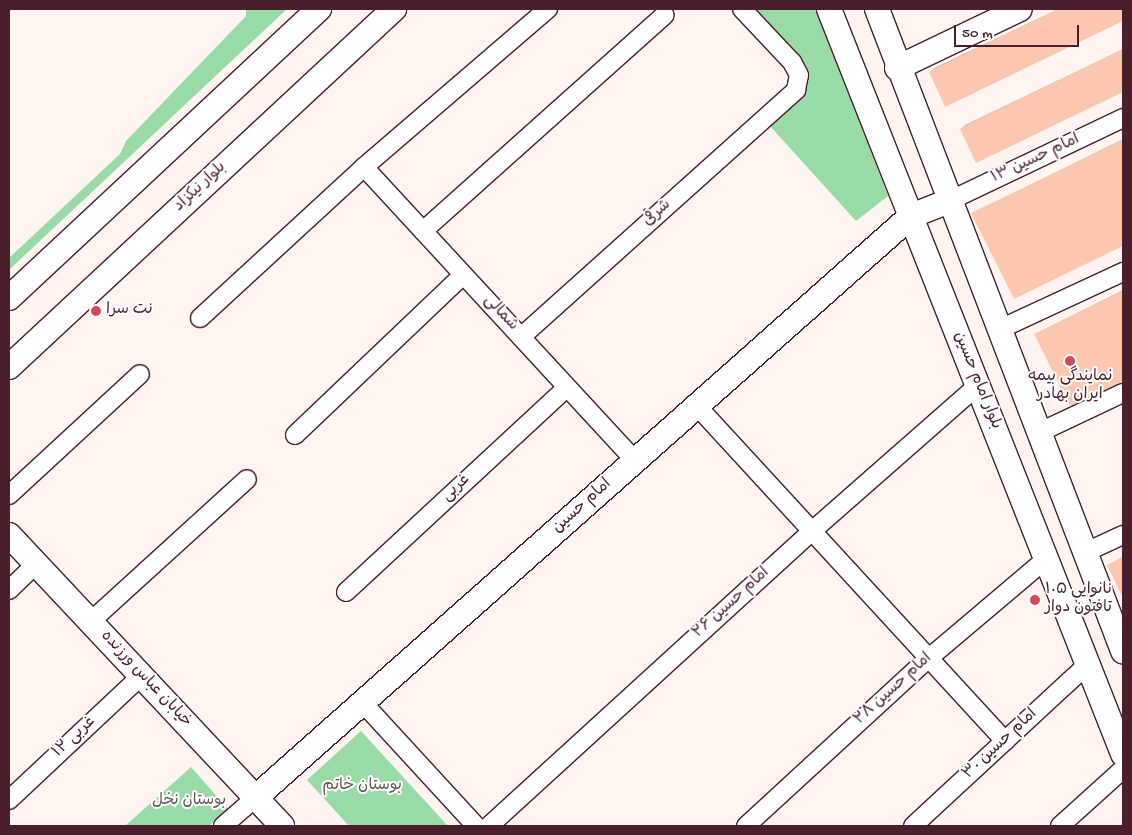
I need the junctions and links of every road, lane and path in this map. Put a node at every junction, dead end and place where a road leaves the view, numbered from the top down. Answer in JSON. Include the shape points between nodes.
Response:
{"nodes":[{"id":1,"x":319,"y":9,"type":"edge"},
{"id":2,"x":394,"y":9,"type":"edge"},
{"id":3,"x":548,"y":9,"type":"edge"},
{"id":4,"x":742,"y":9,"type":"edge"},
{"id":5,"x":829,"y":9,"type":"edge"},
{"id":6,"x":877,"y":9,"type":"edge"},
{"id":7,"x":1020,"y":9,"type":"edge"},
{"id":8,"x":665,"y":15,"type":"dead end"},
{"id":9,"x":897,"y":68,"type":"junction"},
{"id":10,"x":1123,"y":118,"type":"edge"},
{"id":11,"x":364,"y":167,"type":"junction"},
{"id":12,"x":949,"y":201,"type":"junction"},
{"id":13,"x":911,"y":216,"type":"junction"},
{"id":14,"x":423,"y":232,"type":"junction"},
{"id":15,"x":1123,"y":272,"type":"edge"},
{"id":16,"x":463,"y":275,"type":"junction"},
{"id":17,"x":9,"y":298,"type":"edge"},
{"id":18,"x":200,"y":318,"type":"dead end"},
{"id":19,"x":998,"y":330,"type":"junction"},
{"id":20,"x":521,"y":337,"type":"junction"},
{"id":21,"x":9,"y":367,"type":"edge"},
{"id":22,"x":140,"y":374,"type":"dead end"},
{"id":23,"x":978,"y":385,"type":"junction"},
{"id":24,"x":567,"y":387,"type":"junction"},
{"id":25,"x":1123,"y":393,"type":"edge"},
{"id":26,"x":697,"y":406,"type":"junction"},
{"id":27,"x":1038,"y":433,"type":"junction"},
{"id":28,"x":295,"y":435,"type":"dead end"},
{"id":29,"x":635,"y":461,"type":"junction"},
{"id":30,"x":248,"y":479,"type":"dead end"},
{"id":31,"x":9,"y":495,"type":"edge"},
{"id":32,"x":812,"y":531,"type":"junction"},
{"id":33,"x":9,"y":534,"type":"edge"},
{"id":34,"x":1123,"y":534,"type":"edge"},
{"id":35,"x":1084,"y":553,"type":"junction"},
{"id":36,"x":1046,"y":559,"type":"junction"},
{"id":37,"x":36,"y":564,"type":"junction"},
{"id":38,"x":9,"y":590,"type":"edge"},
{"id":39,"x":346,"y":592,"type":"dead end"},
{"id":40,"x":90,"y":622,"type":"junction"},
{"id":41,"x":1123,"y":650,"type":"edge"},
{"id":42,"x":929,"y":658,"type":"junction"},
{"id":43,"x":1088,"y":664,"type":"junction"},
{"id":44,"x":141,"y":676,"type":"junction"},
{"id":45,"x":363,"y":703,"type":"junction"},
{"id":46,"x":1006,"y":741,"type":"junction"},
{"id":47,"x":1123,"y":754,"type":"edge"},
{"id":48,"x":1123,"y":769,"type":"edge"},
{"id":49,"x":255,"y":798,"type":"junction"},
{"id":50,"x":9,"y":800,"type":"edge"},
{"id":51,"x":223,"y":826,"type":"edge"},
{"id":52,"x":282,"y":826,"type":"edge"},
{"id":53,"x":476,"y":826,"type":"edge"},
{"id":54,"x":489,"y":826,"type":"edge"},
{"id":55,"x":746,"y":826,"type":"edge"},
{"id":56,"x":913,"y":826,"type":"edge"},
{"id":57,"x":1060,"y":826,"type":"edge"}],
"edges":[{"from":1,"to":17,"type":"main road"},
{"from":2,"to":21,"type":"main road","name":"بلوار نیکزاد"},
{"from":3,"to":11,"type":"street"},
{"from":4,"to":20,"type":"street","name":"شرقی","via":[[792,62],[798,75],[796,90]]},
{"from":5,"to":13,"type":"main road","name":"بلوار امام حسین"},
{"from":6,"to":9,"type":"main road"},
{"from":7,"to":9,"type":"main road"},
{"from":8,"to":14,"type":"street"},
{"from":9,"to":12,"type":"main road"},
{"from":10,"to":12,"type":"street","name":"امام حسین ۱۳"},
{"from":11,"to":14,"type":"street","name":"شمالی"},
{"from":11,"to":18,"type":"street"},
{"from":12,"to":13,"type":"main road"},
{"from":12,"to":19,"type":"main road"},
{"from":13,"to":23,"type":"main road","name":"بلوار امام حسین"},
{"from":13,"to":26,"type":"main road","name":"امام حسین"},
{"from":14,"to":16,"type":"street","name":"شمالی"},
{"from":15,"to":19,"type":"street"},
{"from":16,"to":20,"type":"street","name":"شمالی"},
{"from":16,"to":28,"type":"street"},
{"from":19,"to":27,"type":"main road"},
{"from":20,"to":24,"type":"street","name":"شمالی"},
{"from":22,"to":31,"type":"street"},
{"from":23,"to":32,"type":"street","name":"امام حسین ۲۶"},
{"from":23,"to":36,"type":"main road","name":"بلوار امام حسین"},
{"from":24,"to":29,"type":"street","name":"شمالی"},
{"from":24,"to":39,"type":"street","name":"غربی"},
{"from":25,"to":27,"type":"street"},
{"from":26,"to":29,"type":"main road","name":"امام حسین"},
{"from":26,"to":32,"type":"street"},
{"from":27,"to":35,"type":"main road"},
{"from":29,"to":45,"type":"main road","name":"امام حسین"},
{"from":30,"to":40,"type":"street"},
{"from":32,"to":42,"type":"street"},
{"from":32,"to":54,"type":"street","name":"امام حسین ۲۶"},
{"from":33,"to":37,"type":"main road","name":"خیابان عباس ورزنده"},
{"from":34,"to":35,"type":"street"},
{"from":35,"to":41,"type":"main road"},
{"from":36,"to":42,"type":"street","name":"امام حسین ۲۸"},
{"from":36,"to":43,"type":"main road","name":"بلوار امام حسین"},
{"from":37,"to":38,"type":"street"},
{"from":37,"to":40,"type":"main road","name":"خیابان عباس ورزنده"},
{"from":40,"to":44,"type":"main road","name":"خیابان عباس ورزنده"},
{"from":42,"to":46,"type":"street"},
{"from":42,"to":55,"type":"street","name":"امام حسین ۲۸"},
{"from":43,"to":46,"type":"street","name":"امام حسین ۳۰"},
{"from":43,"to":47,"type":"main road","name":"بلوار امام حسین"},
{"from":44,"to":49,"type":"main road","name":"خیابان عباس ورزنده"},
{"from":44,"to":50,"type":"street","name":"غربی ۱۲"},
{"from":45,"to":49,"type":"main road","name":"امام حسین"},
{"from":45,"to":53,"type":"street"},
{"from":46,"to":56,"type":"street","name":"امام حسین ۳۰"},
{"from":48,"to":57,"type":"street"},
{"from":49,"to":51,"type":"street"},
{"from":49,"to":52,"type":"main road","name":"خیابان عباس ورزنده"}]}
